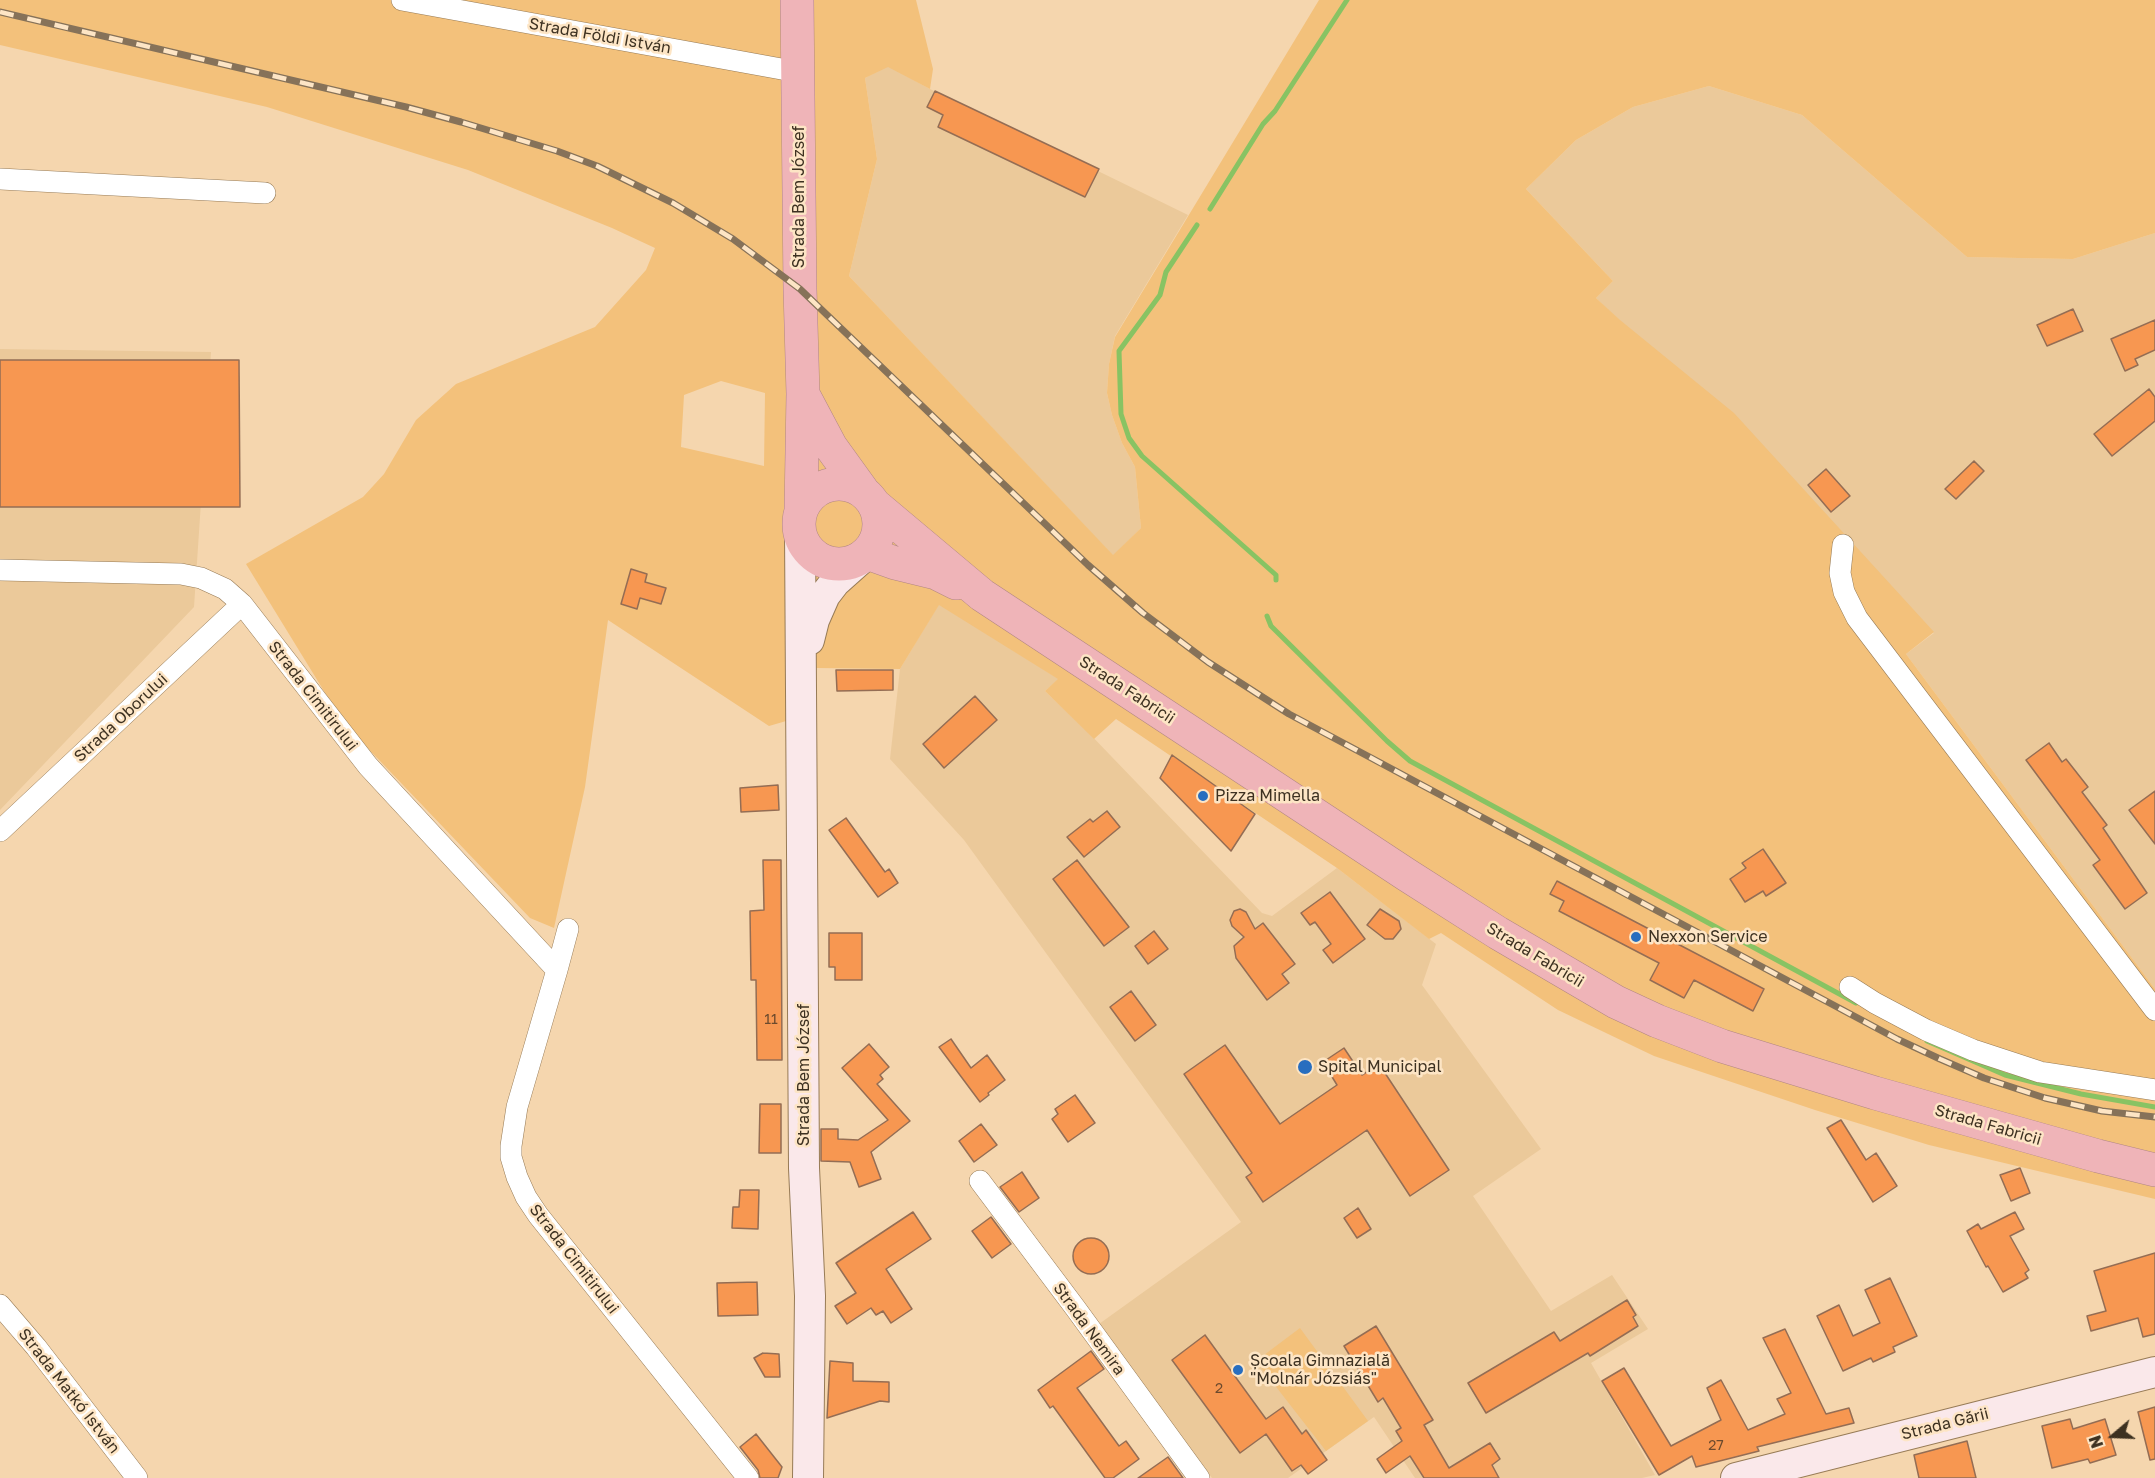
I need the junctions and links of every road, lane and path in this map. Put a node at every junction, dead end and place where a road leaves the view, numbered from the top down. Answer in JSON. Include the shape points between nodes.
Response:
{"nodes":[{"id":1,"x":402,"y":0,"type":"edge"},
{"id":2,"x":798,"y":0,"type":"edge"},
{"id":3,"x":798,"y":72,"type":"junction"},
{"id":4,"x":0,"y":179,"type":"edge"},
{"id":5,"x":265,"y":193,"type":"dead end"},
{"id":6,"x":803,"y":394,"type":"junction"},
{"id":7,"x":869,"y":498,"type":"junction"},
{"id":8,"x":801,"y":521,"type":"junction"},
{"id":9,"x":1843,"y":545,"type":"dead end"},
{"id":10,"x":865,"y":555,"type":"junction"},
{"id":11,"x":0,"y":570,"type":"edge"},
{"id":12,"x":982,"y":595,"type":"junction"},
{"id":13,"x":242,"y":604,"type":"junction"},
{"id":14,"x":802,"y":672,"type":"junction"},
{"id":15,"x":0,"y":831,"type":"edge"},
{"id":16,"x":568,"y":929,"type":"dead end"},
{"id":17,"x":557,"y":970,"type":"junction"},
{"id":18,"x":1850,"y":987,"type":"dead end"},
{"id":19,"x":2155,"y":1010,"type":"edge"},
{"id":20,"x":2155,"y":1090,"type":"edge"},
{"id":21,"x":2155,"y":1170,"type":"edge"},
{"id":22,"x":980,"y":1181,"type":"dead end"},
{"id":23,"x":0,"y":1305,"type":"edge"},
{"id":24,"x":2155,"y":1372,"type":"edge"},
{"id":25,"x":138,"y":1478,"type":"edge"},
{"id":26,"x":747,"y":1478,"type":"edge"},
{"id":27,"x":808,"y":1478,"type":"edge"},
{"id":28,"x":1198,"y":1478,"type":"edge"},
{"id":29,"x":1736,"y":1478,"type":"edge"}],
"edges":[{"from":1,"to":3,"type":"street","name":"Strada Földi István"},
{"from":2,"to":3,"type":"highway","name":"Strada Bem József"},
{"from":3,"to":6,"type":"highway","name":"Strada Bem József"},
{"from":4,"to":5,"type":"street"},
{"from":6,"to":7,"type":"highway","name":"Strada Bem József","via":[[831,447]]},
{"from":6,"to":8,"type":"highway","name":"Strada Bem József"},
{"from":7,"to":8,"type":"highway","via":[[845,484],[827,485],[812,495]]},
{"from":7,"to":10,"type":"highway","via":[[879,520],[873,547]]},
{"from":7,"to":12,"type":"highway","name":"Strada Fabricii"},
{"from":8,"to":10,"type":"highway","via":[[811,552],[820,559],[843,564]]},
{"from":8,"to":14,"type":"main road","name":"Strada Bem József"},
{"from":9,"to":19,"type":"street","via":[[1840,573],[1857,618]]},
{"from":10,"to":12,"type":"highway","name":"Strada Fabricii","via":[[936,573]]},
{"from":10,"to":14,"type":"main road","name":"Strada Bem József","via":[[825,595],[814,620]]},
{"from":11,"to":13,"type":"street","name":"Strada Cimitirului","via":[[181,574],[214,583]]},
{"from":12,"to":21,"type":"highway","name":"Strada Fabricii","via":[[1407,875],[1616,1002],[1733,1049],[1875,1093]]},
{"from":13,"to":15,"type":"street","name":"Strada Oborului"},
{"from":13,"to":17,"type":"street","name":"Strada Cimitirului","via":[[368,766]]},
{"from":14,"to":27,"type":"main road","name":"Strada Bem József","via":[[804,1168],[810,1296]]},
{"from":16,"to":17,"type":"street","name":"Strada Cimitirului"},
{"from":17,"to":26,"type":"street","name":"Strada Cimitirului","via":[[514,1123],[511,1146],[517,1177],[538,1215]]},
{"from":18,"to":20,"type":"street","via":[[1926,1030],[1984,1054],[2040,1072]]},
{"from":22,"to":28,"type":"street","name":"Strada Nemira"},
{"from":23,"to":25,"type":"street","name":"Strada Matkó István"},
{"from":24,"to":29,"type":"main road","name":"Strada Gării"}]}
